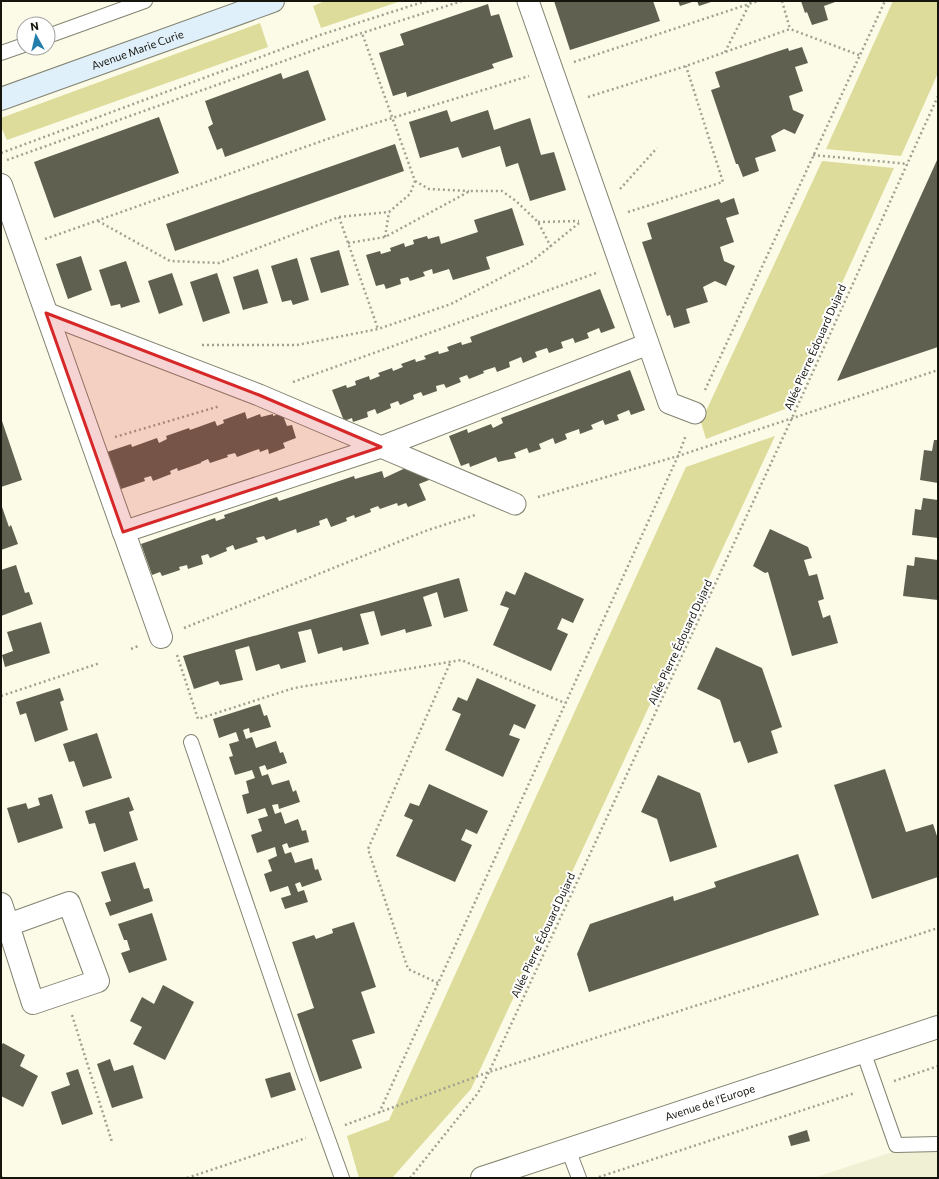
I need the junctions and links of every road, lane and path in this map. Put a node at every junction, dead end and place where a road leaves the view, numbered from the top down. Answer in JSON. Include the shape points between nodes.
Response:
{"nodes":[{"id":1,"x":145,"y":1,"type":"edge"},
{"id":2,"x":273,"y":1,"type":"edge"},
{"id":3,"x":426,"y":1,"type":"edge"},
{"id":4,"x":462,"y":1,"type":"edge"},
{"id":5,"x":528,"y":1,"type":"edge"},
{"id":6,"x":758,"y":1,"type":"edge"},
{"id":7,"x":782,"y":1,"type":"edge"},
{"id":8,"x":885,"y":1,"type":"edge"},
{"id":9,"x":751,"y":2,"type":"edge"},
{"id":10,"x":790,"y":29,"type":"junction"},
{"id":11,"x":56,"y":33,"type":"edge"},
{"id":12,"x":362,"y":33,"type":"junction"},
{"id":13,"x":16,"y":48,"type":"edge"},
{"id":14,"x":725,"y":52,"type":"junction"},
{"id":15,"x":1,"y":53,"type":"edge"},
{"id":16,"x":859,"y":55,"type":"junction"},
{"id":17,"x":686,"y":66,"type":"junction"},
{"id":18,"x":552,"y":69,"type":"junction"},
{"id":19,"x":938,"y":96,"type":"edge"},
{"id":20,"x":1,"y":99,"type":"edge"},
{"id":21,"x":565,"y":104,"type":"junction"},
{"id":22,"x":393,"y":118,"type":"junction"},
{"id":23,"x":657,"y":148,"type":"dead end"},
{"id":24,"x":1,"y":153,"type":"edge"},
{"id":25,"x":813,"y":155,"type":"junction"},
{"id":26,"x":1,"y":163,"type":"edge"},
{"id":27,"x":908,"y":164,"type":"junction"},
{"id":28,"x":415,"y":181,"type":"junction"},
{"id":29,"x":1,"y":185,"type":"edge"},
{"id":30,"x":470,"y":190,"type":"junction"},
{"id":31,"x":389,"y":212,"type":"junction"},
{"id":32,"x":603,"y":215,"type":"junction"},
{"id":33,"x":339,"y":217,"type":"junction"},
{"id":34,"x":97,"y":221,"type":"junction"},
{"id":35,"x":538,"y":222,"type":"junction"},
{"id":36,"x":385,"y":237,"type":"junction"},
{"id":37,"x":348,"y":243,"type":"junction"},
{"id":38,"x":23,"y":247,"type":"junction"},
{"id":39,"x":551,"y":247,"type":"junction"},
{"id":40,"x":602,"y":271,"type":"dead end"},
{"id":41,"x":46,"y":314,"type":"junction"},
{"id":42,"x":378,"y":329,"type":"junction"},
{"id":43,"x":648,"y":344,"type":"junction"},
{"id":44,"x":200,"y":345,"type":"dead end"},
{"id":45,"x":259,"y":395,"type":"junction"},
{"id":46,"x":221,"y":406,"type":"dead end"},
{"id":47,"x":694,"y":413,"type":"junction"},
{"id":48,"x":92,"y":444,"type":"junction"},
{"id":49,"x":381,"y":447,"type":"junction"},
{"id":50,"x":514,"y":504,"type":"dead end"},
{"id":51,"x":123,"y":532,"type":"junction"},
{"id":52,"x":168,"y":642,"type":"joint"},
{"id":53,"x":452,"y":661,"type":"junction"},
{"id":54,"x":100,"y":663,"type":"dead end"},
{"id":55,"x":1,"y":696,"type":"edge"},
{"id":56,"x":565,"y":703,"type":"junction"},
{"id":57,"x":191,"y":742,"type":"dead end"},
{"id":58,"x":1,"y":904,"type":"edge"},
{"id":59,"x":8,"y":925,"type":"junction"},
{"id":60,"x":938,"y":928,"type":"edge"},
{"id":61,"x":438,"y":983,"type":"junction"},
{"id":62,"x":65,"y":992,"type":"junction"},
{"id":63,"x":938,"y":1027,"type":"edge"},
{"id":64,"x":864,"y":1051,"type":"junction"},
{"id":65,"x":938,"y":1066,"type":"edge"},
{"id":66,"x":489,"y":1072,"type":"junction"},
{"id":67,"x":876,"y":1087,"type":"junction"},
{"id":68,"x":379,"y":1112,"type":"junction"},
{"id":69,"x":326,"y":1132,"type":"junction"},
{"id":70,"x":112,"y":1142,"type":"dead end"},
{"id":71,"x":938,"y":1144,"type":"edge"},
{"id":72,"x":568,"y":1149,"type":"junction"},
{"id":73,"x":187,"y":1178,"type":"edge"},
{"id":74,"x":342,"y":1178,"type":"edge"},
{"id":75,"x":410,"y":1178,"type":"edge"},
{"id":76,"x":482,"y":1178,"type":"edge"},
{"id":77,"x":579,"y":1178,"type":"edge"},
{"id":78,"x":595,"y":1178,"type":"edge"}],
"edges":[{"from":1,"to":11,"type":"lane"},
{"from":2,"to":20,"type":"main road","name":"Avenue Marie Curie"},
{"from":3,"to":24,"type":"path","via":[[320,35]]},
{"from":4,"to":12,"type":"path"},
{"from":5,"to":18,"type":"street"},
{"from":6,"to":9,"type":"path"},
{"from":7,"to":10,"type":"path"},
{"from":8,"to":16,"type":"path"},
{"from":9,"to":14,"type":"path"},
{"from":9,"to":18,"type":"path"},
{"from":10,"to":14,"type":"path"},
{"from":10,"to":16,"type":"path"},
{"from":12,"to":22,"type":"path"},
{"from":12,"to":26,"type":"path"},
{"from":13,"to":15,"type":"lane"},
{"from":14,"to":17,"type":"path"},
{"from":16,"to":25,"type":"path"},
{"from":17,"to":21,"type":"path"},
{"from":17,"to":32,"type":"path","via":[[722,182]]},
{"from":18,"to":21,"type":"street"},
{"from":18,"to":22,"type":"path"},
{"from":19,"to":27,"type":"path","name":"Allée Pierre Édouard Dujard"},
{"from":21,"to":32,"type":"street"},
{"from":22,"to":28,"type":"path"},
{"from":22,"to":34,"type":"path"},
{"from":23,"to":32,"type":"path"},
{"from":25,"to":27,"type":"path"},
{"from":25,"to":47,"type":"path"},
{"from":27,"to":66,"type":"path","name":"Allée Pierre Édouard Dujard"},
{"from":28,"to":30,"type":"path","via":[[429,190]]},
{"from":28,"to":31,"type":"path","via":[[410,194]]},
{"from":29,"to":38,"type":"street"},
{"from":30,"to":35,"type":"path","via":[[502,191]]},
{"from":30,"to":36,"type":"path"},
{"from":31,"to":33,"type":"path"},
{"from":31,"to":36,"type":"path"},
{"from":32,"to":43,"type":"street"},
{"from":33,"to":34,"type":"path","via":[[219,263],[170,262]]},
{"from":33,"to":37,"type":"path"},
{"from":34,"to":38,"type":"path"},
{"from":35,"to":39,"type":"path"},
{"from":35,"to":39,"type":"path","via":[[582,221]]},
{"from":36,"to":37,"type":"path"},
{"from":37,"to":42,"type":"path"},
{"from":38,"to":41,"type":"street"},
{"from":39,"to":42,"type":"path","via":[[531,262],[450,304]]},
{"from":40,"to":45,"type":"path"},
{"from":41,"to":45,"type":"street"},
{"from":41,"to":48,"type":"street"},
{"from":42,"to":44,"type":"path","via":[[297,345]]},
{"from":43,"to":47,"type":"street","via":[[669,403]]},
{"from":43,"to":49,"type":"street"},
{"from":45,"to":49,"type":"street"},
{"from":46,"to":48,"type":"path"},
{"from":47,"to":56,"type":"path","via":[[678,456]]},
{"from":48,"to":51,"type":"street"},
{"from":49,"to":50,"type":"street"},
{"from":49,"to":51,"type":"street"},
{"from":51,"to":52,"type":"street"},
{"from":52,"to":53,"type":"path","via":[[198,719],[294,688]]},
{"from":53,"to":56,"type":"path","via":[[461,660]]},
{"from":53,"to":61,"type":"path","via":[[368,849],[408,969]]},
{"from":54,"to":55,"type":"path"},
{"from":56,"to":61,"type":"path"},
{"from":57,"to":69,"type":"lane"},
{"from":58,"to":59,"type":"street"},
{"from":59,"to":62,"type":"street","via":[[34,1003]]},
{"from":59,"to":62,"type":"street","via":[[69,903],[98,981]]},
{"from":60,"to":66,"type":"path"},
{"from":61,"to":68,"type":"path"},
{"from":62,"to":70,"type":"path"},
{"from":63,"to":64,"type":"street","name":"Avenue de l'Europe"},
{"from":64,"to":67,"type":"lane"},
{"from":64,"to":72,"type":"street","name":"Avenue de l'Europe"},
{"from":65,"to":67,"type":"path"},
{"from":66,"to":68,"type":"path"},
{"from":66,"to":75,"type":"path","name":"Allée Pierre Édouard Dujard","via":[[478,1093]]},
{"from":67,"to":71,"type":"lane","via":[[896,1145]]},
{"from":67,"to":78,"type":"path"},
{"from":68,"to":69,"type":"path"},
{"from":69,"to":73,"type":"path"},
{"from":69,"to":74,"type":"lane"},
{"from":72,"to":76,"type":"street","name":"Avenue de l'Europe"},
{"from":72,"to":77,"type":"lane"}]}
